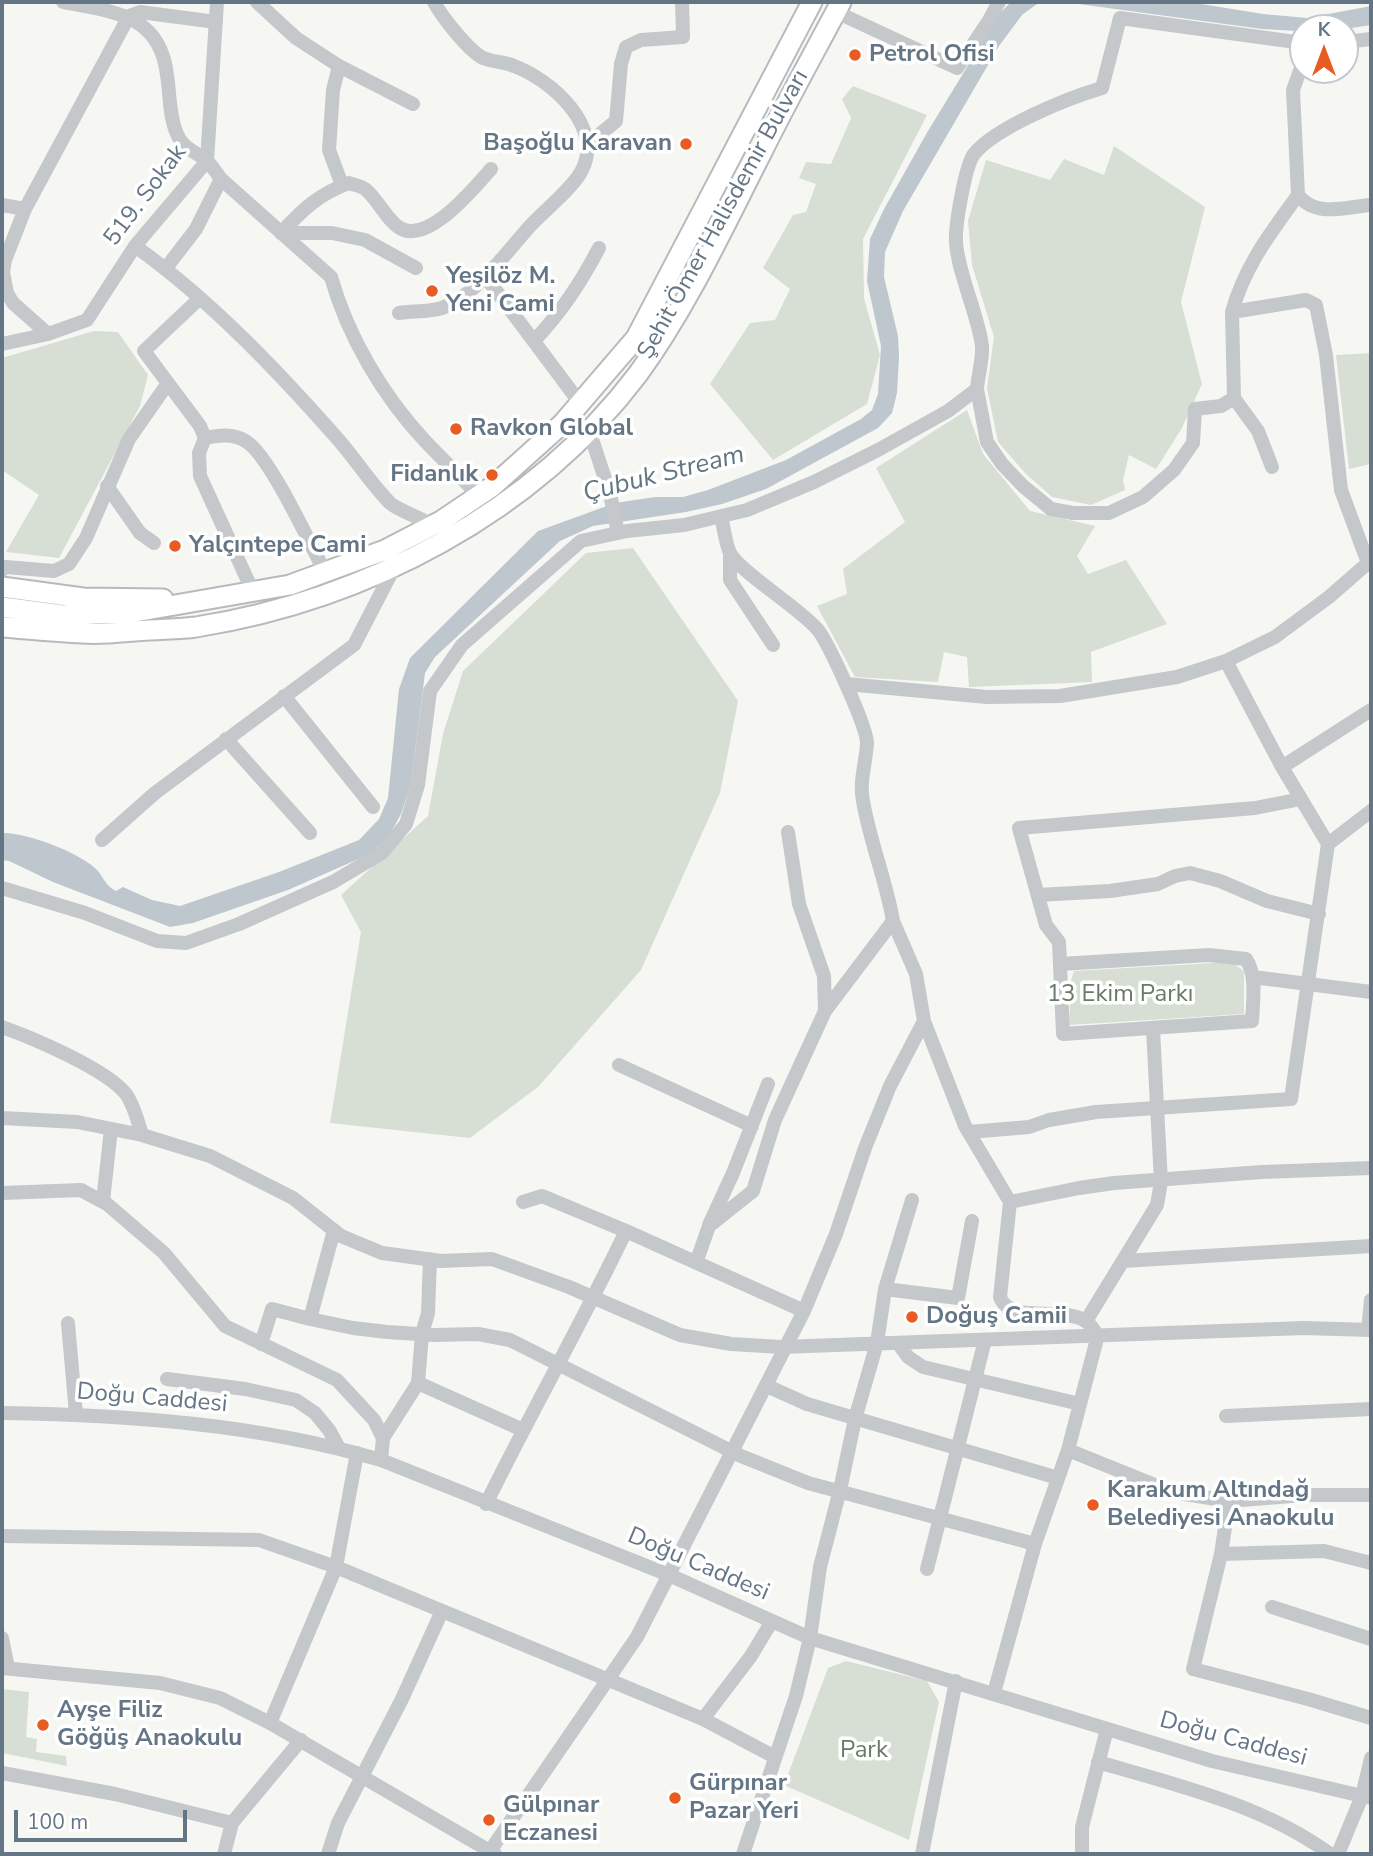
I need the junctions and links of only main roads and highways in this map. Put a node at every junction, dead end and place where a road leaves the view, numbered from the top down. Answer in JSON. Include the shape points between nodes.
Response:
{"nodes":[{"id":1,"x":811,"y":2,"type":"edge"},
{"id":2,"x":838,"y":7,"type":"edge"},
{"id":3,"x":2,"y":587,"type":"edge"},
{"id":4,"x":213,"y":599,"type":"junction"},
{"id":5,"x":2,"y":607,"type":"edge"},
{"id":6,"x":2,"y":627,"type":"edge"},
{"id":7,"x":194,"y":627,"type":"junction"},
{"id":8,"x":2,"y":640,"type":"edge"}],
"edges":[{"from":1,"to":4,"type":"highway","name":"Şehit Ömer Halisdemir Bulvarı","via":[[636,338],[563,423],[479,496],[385,550],[290,586]]},
{"from":2,"to":7,"type":"highway","name":"Şehit Ömer Halisdemir Bulvarı","via":[[683,303],[638,373],[589,430],[528,486],[432,549],[293,606]]},
{"from":3,"to":4,"type":"highway","name":"Şehit Ömer Halisdemir Bulvarı","via":[[83,598]]},
{"from":4,"to":5,"type":"highway","name":"Şehit Ömer Halisdemir Bulvarı","via":[[130,613],[62,615]]},
{"from":6,"to":7,"type":"highway","name":"Şehit Ömer Halisdemir Bulvarı","via":[[85,634]]},
{"from":7,"to":8,"type":"highway","name":"Şehit Ömer Halisdemir Bulvarı","via":[[113,642]]}]}
